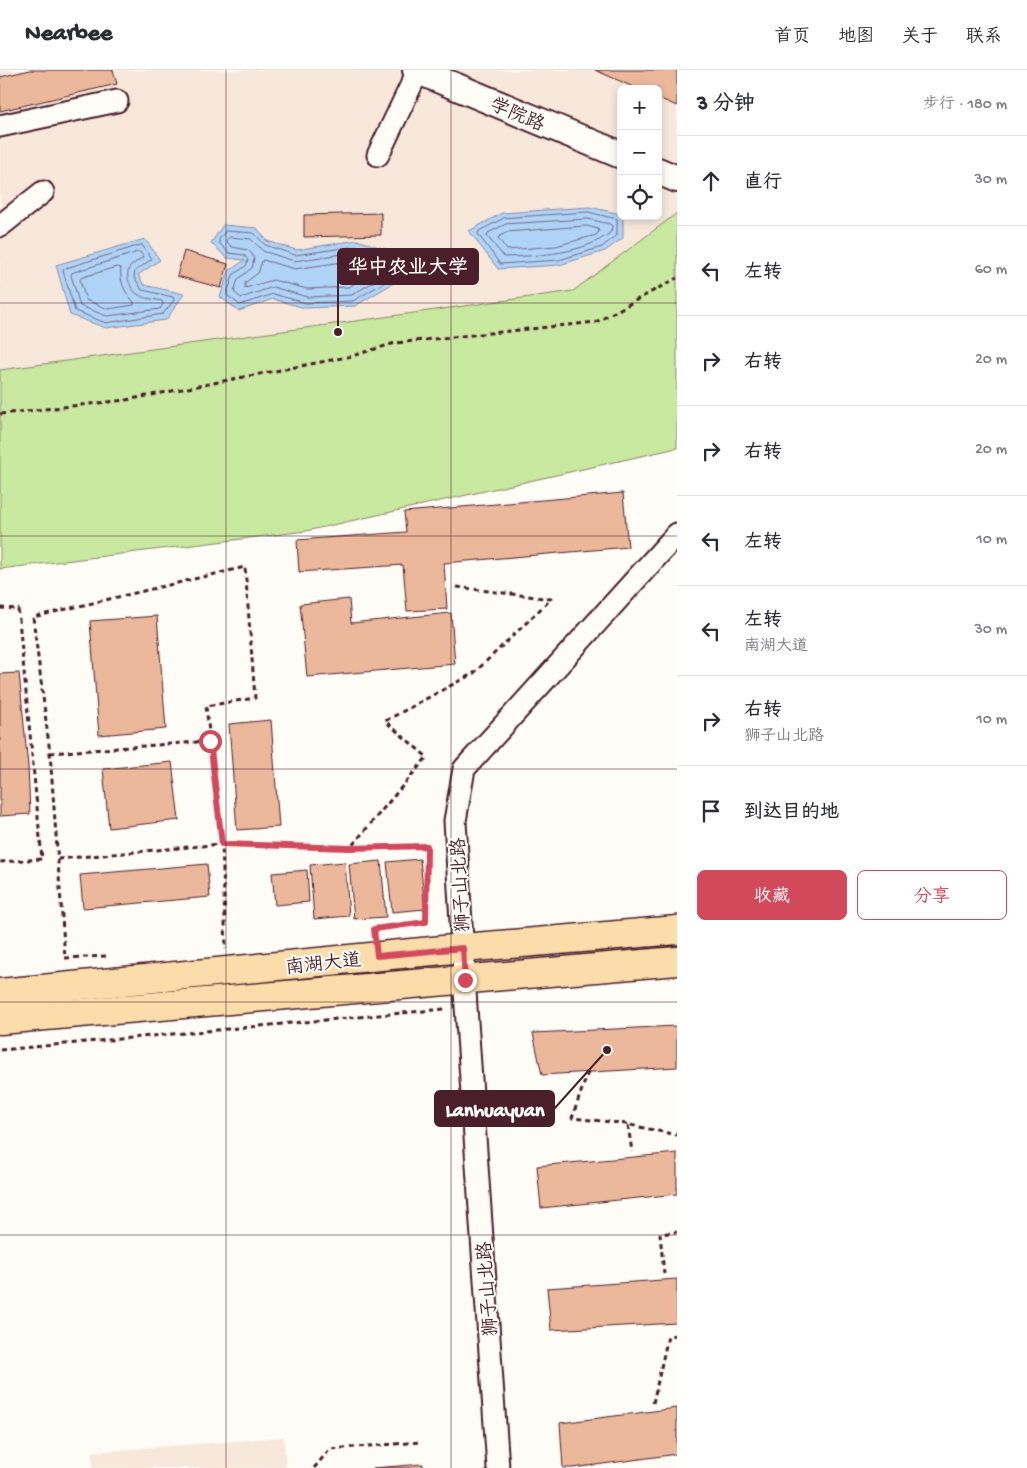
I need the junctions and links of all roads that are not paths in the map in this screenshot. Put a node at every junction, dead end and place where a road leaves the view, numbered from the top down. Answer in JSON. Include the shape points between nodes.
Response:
{"nodes":[{"id":1,"x":417,"y":70,"type":"edge"},
{"id":2,"x":117,"y":101,"type":"dead end"},
{"id":3,"x":0,"y":126,"type":"edge"},
{"id":4,"x":617,"y":153,"type":"edge"},
{"id":5,"x":378,"y":154,"type":"dead end"},
{"id":6,"x":662,"y":173,"type":"edge"},
{"id":7,"x":677,"y":179,"type":"edge"},
{"id":8,"x":43,"y":192,"type":"dead end"},
{"id":9,"x":0,"y":226,"type":"edge"},
{"id":10,"x":677,"y":534,"type":"edge"},
{"id":11,"x":677,"y":930,"type":"edge"},
{"id":12,"x":463,"y":948,"type":"junction"},
{"id":13,"x":677,"y":961,"type":"edge"},
{"id":14,"x":465,"y":980,"type":"junction"},
{"id":15,"x":0,"y":993,"type":"edge"},
{"id":16,"x":0,"y":1020,"type":"edge"},
{"id":17,"x":498,"y":1468,"type":"edge"}],
"edges":[{"from":1,"to":4,"type":"street","name":"学院路"},
{"from":1,"to":5,"type":"street"},
{"from":2,"to":3,"type":"street"},
{"from":6,"to":7,"type":"street"},
{"from":8,"to":9,"type":"street"},
{"from":10,"to":12,"type":"street","name":"狮子山北路","via":[[464,769],[455,821]]},
{"from":11,"to":12,"type":"main road","name":"南湖大道"},
{"from":12,"to":14,"type":"street","name":"狮子山北路"},
{"from":12,"to":15,"type":"main road","name":"南湖大道"},
{"from":13,"to":14,"type":"main road","name":"南湖大道"},
{"from":14,"to":16,"type":"main road","name":"南湖大道"},
{"from":14,"to":17,"type":"street","name":"狮子山北路"}]}
